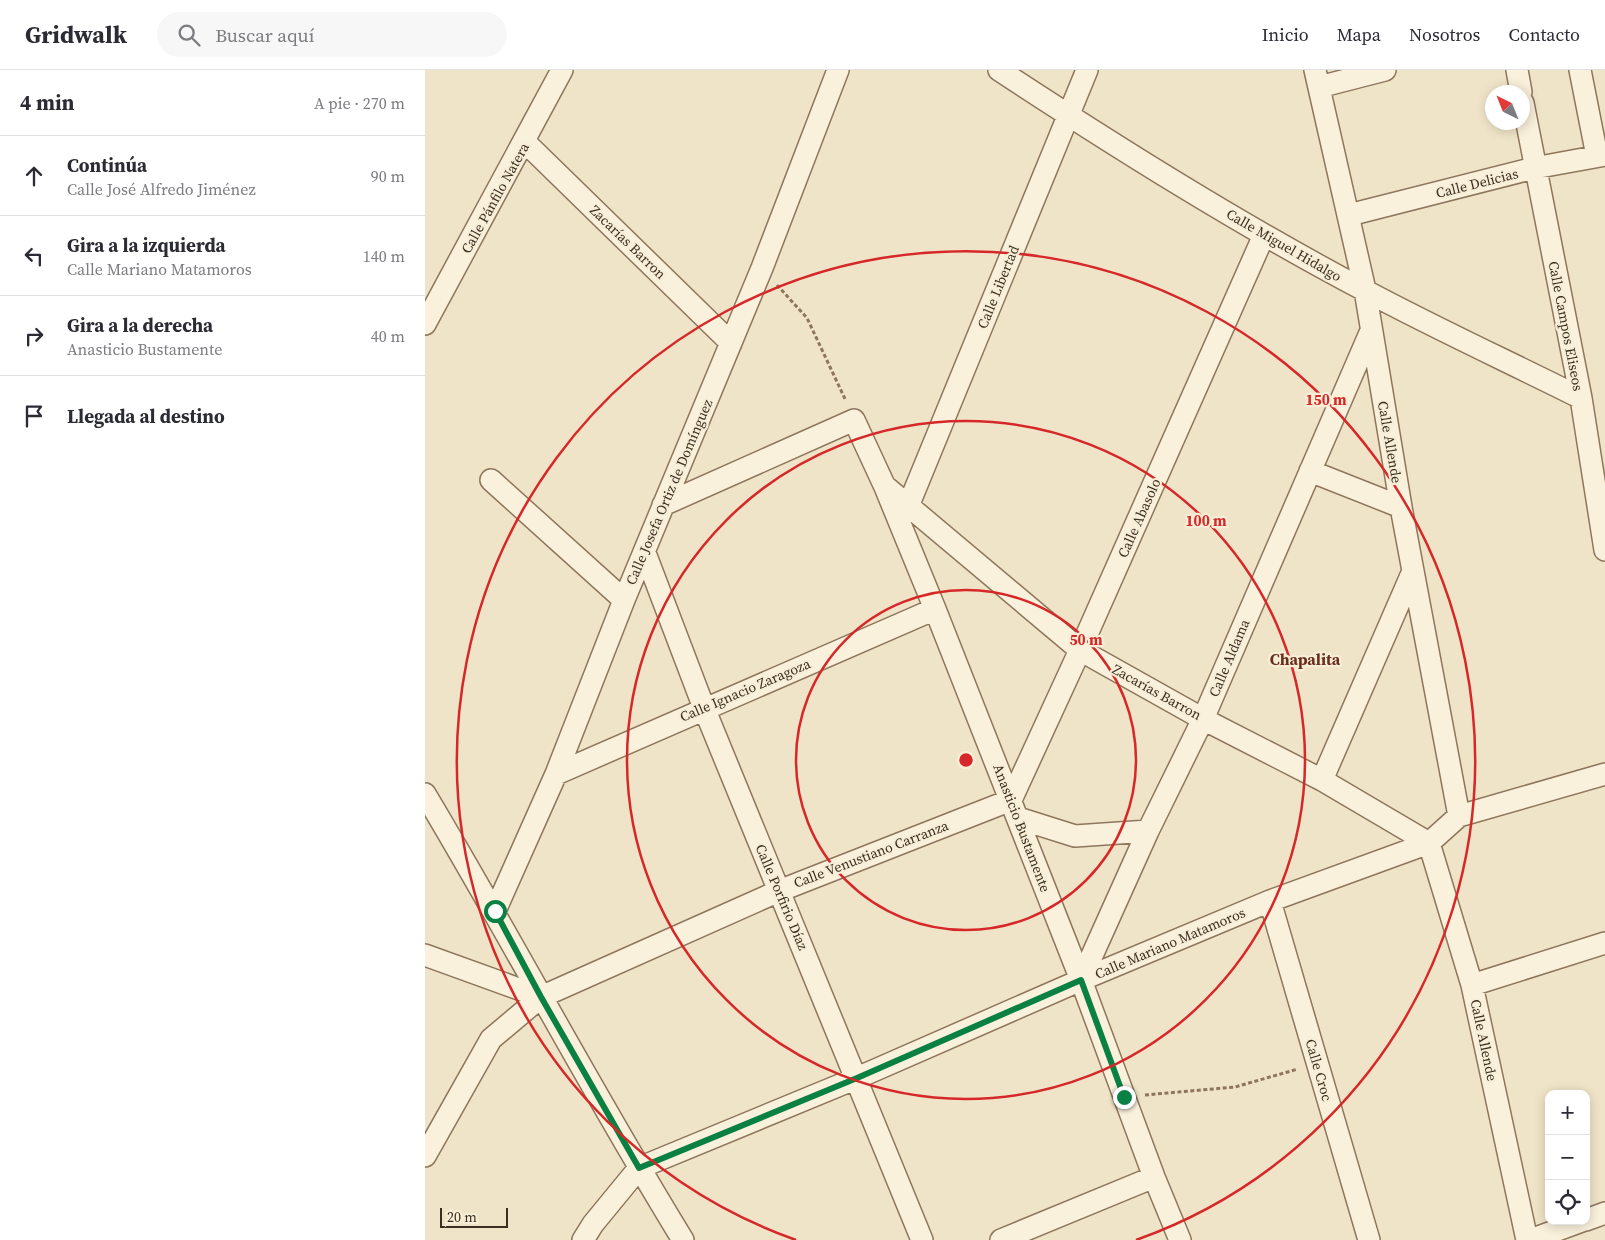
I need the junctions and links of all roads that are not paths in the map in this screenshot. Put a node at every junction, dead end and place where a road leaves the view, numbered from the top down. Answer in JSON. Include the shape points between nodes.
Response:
{"nodes":[{"id":1,"x":563,"y":70,"type":"edge"},
{"id":2,"x":838,"y":70,"type":"edge"},
{"id":3,"x":999,"y":70,"type":"edge"},
{"id":4,"x":1087,"y":70,"type":"edge"},
{"id":5,"x":1385,"y":70,"type":"edge"},
{"id":6,"x":1517,"y":70,"type":"edge"},
{"id":7,"x":1580,"y":70,"type":"edge"},
{"id":8,"x":1317,"y":79,"type":"edge"},
{"id":9,"x":1520,"y":85,"type":"edge"},
{"id":10,"x":1069,"y":116,"type":"junction"},
{"id":11,"x":1527,"y":130,"type":"edge"},
{"id":12,"x":525,"y":142,"type":"junction"},
{"id":13,"x":1601,"y":156,"type":"edge"},
{"id":14,"x":1534,"y":168,"type":"junction"},
{"id":15,"x":1349,"y":215,"type":"junction"},
{"id":16,"x":1264,"y":235,"type":"junction"},
{"id":17,"x":1365,"y":290,"type":"junction"},
{"id":18,"x":425,"y":324,"type":"edge"},
{"id":19,"x":1370,"y":333,"type":"junction"},
{"id":20,"x":731,"y":343,"type":"junction"},
{"id":21,"x":1581,"y":398,"type":"junction"},
{"id":22,"x":1310,"y":471,"type":"junction"},
{"id":23,"x":491,"y":480,"type":"dead end"},
{"id":24,"x":885,"y":487,"type":"junction"},
{"id":25,"x":909,"y":504,"type":"junction"},
{"id":26,"x":663,"y":505,"type":"junction"},
{"id":27,"x":1401,"y":506,"type":"junction"},
{"id":28,"x":1605,"y":550,"type":"edge"},
{"id":29,"x":645,"y":553,"type":"junction"},
{"id":30,"x":1413,"y":571,"type":"junction"},
{"id":31,"x":624,"y":600,"type":"junction"},
{"id":32,"x":935,"y":609,"type":"junction"},
{"id":33,"x":1081,"y":650,"type":"junction"},
{"id":34,"x":704,"y":708,"type":"junction"},
{"id":35,"x":1203,"y":718,"type":"junction"},
{"id":36,"x":556,"y":774,"type":"junction"},
{"id":37,"x":1605,"y":774,"type":"edge"},
{"id":38,"x":1321,"y":780,"type":"junction"},
{"id":39,"x":425,"y":794,"type":"edge"},
{"id":40,"x":1014,"y":809,"type":"junction"},
{"id":41,"x":1459,"y":816,"type":"junction"},
{"id":42,"x":1148,"y":831,"type":"junction"},
{"id":43,"x":1429,"y":843,"type":"junction"},
{"id":44,"x":779,"y":890,"type":"junction"},
{"id":45,"x":1270,"y":901,"type":"junction"},
{"id":46,"x":495,"y":911,"type":"junction"},
{"id":47,"x":1605,"y":943,"type":"edge"},
{"id":48,"x":425,"y":955,"type":"edge"},
{"id":49,"x":1081,"y":980,"type":"junction"},
{"id":50,"x":1472,"y":985,"type":"junction"},
{"id":51,"x":541,"y":997,"type":"junction"},
{"id":52,"x":857,"y":1078,"type":"junction"},
{"id":53,"x":425,"y":1156,"type":"edge"},
{"id":54,"x":639,"y":1168,"type":"junction"},
{"id":55,"x":1154,"y":1177,"type":"junction"},
{"id":56,"x":1605,"y":1213,"type":"edge"},
{"id":57,"x":1590,"y":1219,"type":"edge"},
{"id":58,"x":1571,"y":1225,"type":"edge"},
{"id":59,"x":583,"y":1240,"type":"edge"},
{"id":60,"x":683,"y":1240,"type":"edge"},
{"id":61,"x":922,"y":1240,"type":"edge"},
{"id":62,"x":1001,"y":1240,"type":"edge"},
{"id":63,"x":1180,"y":1240,"type":"edge"},
{"id":64,"x":1369,"y":1240,"type":"edge"},
{"id":65,"x":1529,"y":1240,"type":"edge"}],
"edges":[{"from":1,"to":12,"type":"street","name":"Calle Pánfilo Natera"},
{"from":2,"to":20,"type":"street","name":"Calle Josefa Ortiz de Domínguez"},
{"from":3,"to":10,"type":"street","name":"Calle Miguel Hidalgo"},
{"from":4,"to":10,"type":"street","name":"Calle Libertad"},
{"from":5,"to":8,"type":"street"},
{"from":6,"to":9,"type":"street"},
{"from":7,"to":13,"type":"street"},
{"from":8,"to":15,"type":"street","name":"Calle Allende"},
{"from":10,"to":16,"type":"street","name":"Calle Miguel Hidalgo"},
{"from":10,"to":25,"type":"street","name":"Calle Libertad"},
{"from":11,"to":14,"type":"street","name":"Calle Campos Eliseos"},
{"from":12,"to":18,"type":"street","name":"Calle Pánfilo Natera"},
{"from":12,"to":20,"type":"street","name":"Zacarías Barron"},
{"from":13,"to":14,"type":"street","name":"Calle Delicias"},
{"from":14,"to":15,"type":"street","name":"Calle Delicias"},
{"from":14,"to":21,"type":"street","name":"Calle Campos Eliseos"},
{"from":15,"to":17,"type":"street","name":"Calle Allende"},
{"from":16,"to":17,"type":"street","name":"Calle Miguel Hidalgo"},
{"from":16,"to":33,"type":"street","name":"Calle Abasolo"},
{"from":17,"to":19,"type":"street","name":"Calle Allende"},
{"from":17,"to":21,"type":"street","name":"Calle Miguel Hidalgo"},
{"from":19,"to":22,"type":"street","name":"Calle Aldama"},
{"from":19,"to":27,"type":"street","name":"Calle Allende"},
{"from":20,"to":26,"type":"street","name":"Calle Josefa Ortiz de Domínguez"},
{"from":21,"to":28,"type":"street","name":"Calle Campos Eliseos"},
{"from":22,"to":27,"type":"street"},
{"from":22,"to":35,"type":"street","name":"Calle Aldama"},
{"from":23,"to":31,"type":"street"},
{"from":24,"to":25,"type":"street","name":"Zacarías Barron"},
{"from":24,"to":26,"type":"street","name":"Anasticio Bustamente","via":[[854,420]]},
{"from":24,"to":32,"type":"street","name":"Anasticio Bustamente"},
{"from":25,"to":33,"type":"street","name":"Zacarías Barron"},
{"from":26,"to":29,"type":"street","name":"Calle Josefa Ortiz de Domínguez"},
{"from":27,"to":30,"type":"street","name":"Calle Allende"},
{"from":29,"to":31,"type":"street","name":"Calle Josefa Ortiz de Domínguez"},
{"from":29,"to":34,"type":"street","name":"Calle Porfirio Díaz"},
{"from":30,"to":38,"type":"street"},
{"from":30,"to":41,"type":"street","name":"Calle Allende"},
{"from":31,"to":36,"type":"street","name":"Calle Josefa Ortiz de Domínguez"},
{"from":32,"to":34,"type":"street","name":"Calle Ignacio Zaragoza"},
{"from":32,"to":40,"type":"street","name":"Anasticio Bustamente"},
{"from":33,"to":35,"type":"street","name":"Zacarías Barron"},
{"from":33,"to":40,"type":"street","name":"Calle Abasolo"},
{"from":34,"to":36,"type":"street","name":"Calle Ignacio Zaragoza"},
{"from":34,"to":44,"type":"street","name":"Calle Porfirio Díaz"},
{"from":35,"to":38,"type":"street","name":"Zacarías Barron"},
{"from":35,"to":42,"type":"street","name":"Calle Aldama"},
{"from":36,"to":46,"type":"street","name":"Calle Josefa Ortiz de Domínguez"},
{"from":37,"to":41,"type":"street"},
{"from":38,"to":43,"type":"street","name":"Zacarías Barron"},
{"from":39,"to":46,"type":"street"},
{"from":40,"to":42,"type":"street","via":[[1075,836]]},
{"from":40,"to":44,"type":"street","name":"Calle Venustiano Carranza"},
{"from":40,"to":49,"type":"street","name":"Anasticio Bustamente"},
{"from":41,"to":43,"type":"street"},
{"from":42,"to":49,"type":"street","name":"Calle Aldama"},
{"from":43,"to":45,"type":"street","name":"Calle Mariano Matamoros"},
{"from":43,"to":50,"type":"street","name":"Calle Allende"},
{"from":44,"to":51,"type":"street","name":"Calle Venustiano Carranza"},
{"from":44,"to":52,"type":"street","name":"Calle Porfirio Díaz"},
{"from":45,"to":49,"type":"street","name":"Calle Mariano Matamoros"},
{"from":45,"to":64,"type":"street","name":"Calle Croc"},
{"from":46,"to":51,"type":"street"},
{"from":47,"to":50,"type":"street"},
{"from":48,"to":51,"type":"street"},
{"from":49,"to":52,"type":"street","name":"Calle Mariano Matamoros"},
{"from":49,"to":55,"type":"street","name":"Anasticio Bustamente"},
{"from":50,"to":65,"type":"street","name":"Calle Allende"},
{"from":51,"to":53,"type":"street","name":"Calle Venustiano Carranza","via":[[491,1039]]},
{"from":51,"to":54,"type":"street"},
{"from":52,"to":54,"type":"street","name":"Calle Mariano Matamoros"},
{"from":52,"to":61,"type":"street","name":"Calle Porfirio Díaz"},
{"from":54,"to":59,"type":"street"},
{"from":54,"to":60,"type":"street"},
{"from":55,"to":62,"type":"street"},
{"from":55,"to":63,"type":"street","name":"Anasticio Bustamente"},
{"from":56,"to":57,"type":"street"},
{"from":58,"to":65,"type":"street"}]}
